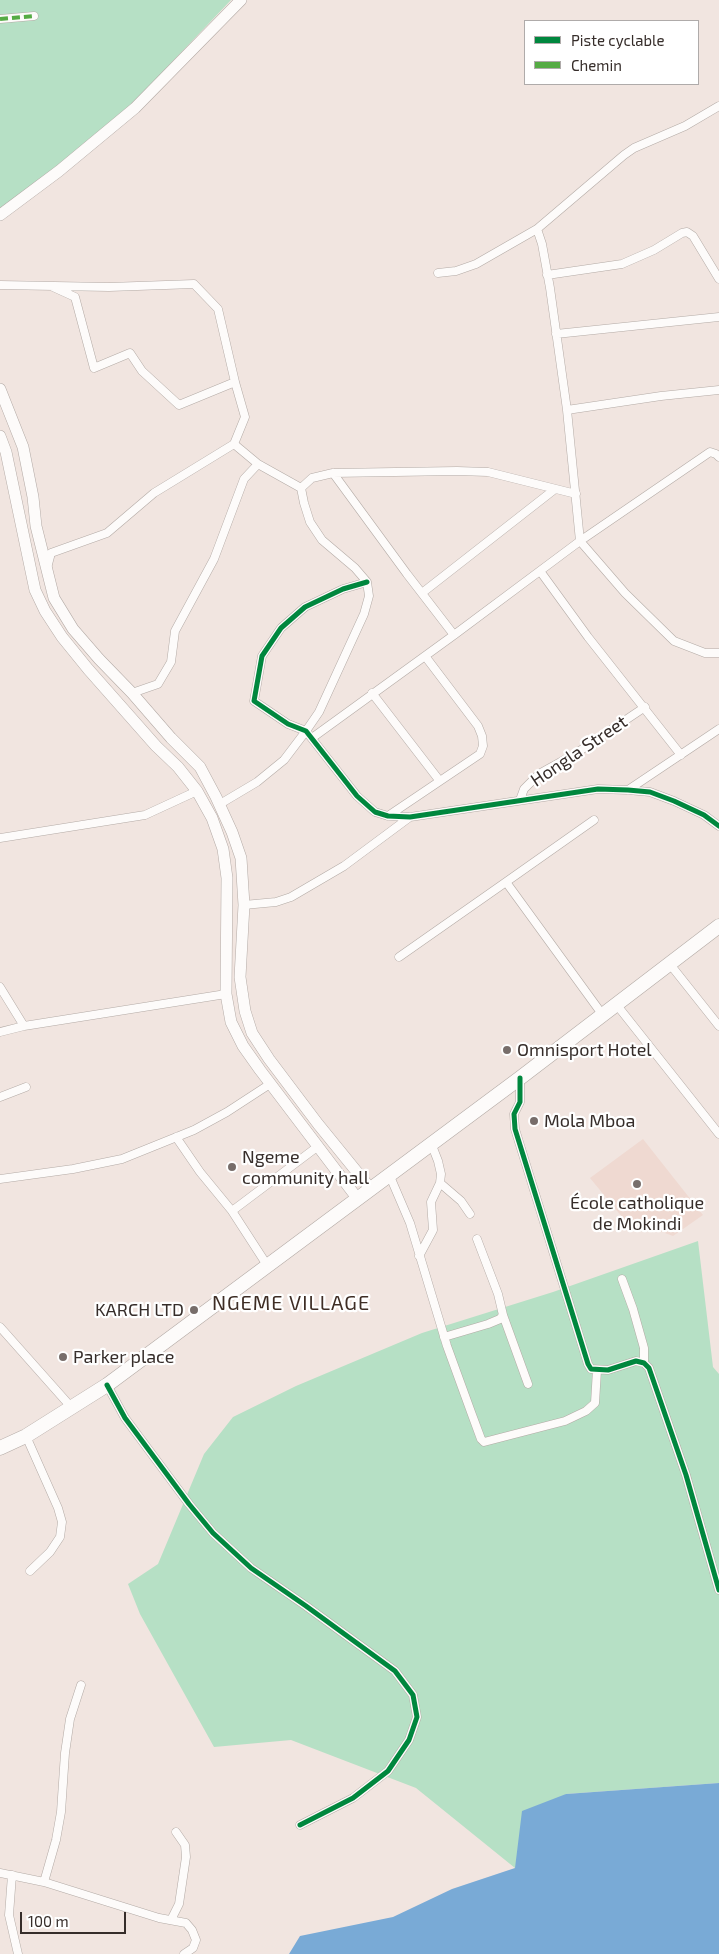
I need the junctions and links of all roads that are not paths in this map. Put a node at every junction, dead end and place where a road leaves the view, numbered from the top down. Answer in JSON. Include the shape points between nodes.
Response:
{"nodes":[{"id":1,"x":241,"y":0,"type":"edge"},
{"id":2,"x":34,"y":16,"type":"dead end"},
{"id":3,"x":0,"y":19,"type":"edge"},
{"id":4,"x":719,"y":106,"type":"edge"},
{"id":5,"x":0,"y":215,"type":"edge"},
{"id":6,"x":537,"y":229,"type":"junction"},
{"id":7,"x":438,"y":273,"type":"dead end"},
{"id":8,"x":547,"y":275,"type":"junction"},
{"id":9,"x":719,"y":279,"type":"edge"},
{"id":10,"x":0,"y":285,"type":"edge"},
{"id":11,"x":53,"y":287,"type":"junction"},
{"id":12,"x":719,"y":317,"type":"edge"},
{"id":13,"x":556,"y":334,"type":"junction"},
{"id":14,"x":235,"y":382,"type":"junction"},
{"id":15,"x":0,"y":389,"type":"edge"},
{"id":16,"x":719,"y":390,"type":"edge"},
{"id":17,"x":567,"y":410,"type":"junction"},
{"id":18,"x":0,"y":438,"type":"edge"},
{"id":19,"x":234,"y":444,"type":"junction"},
{"id":20,"x":719,"y":457,"type":"edge"},
{"id":21,"x":258,"y":464,"type":"junction"},
{"id":22,"x":333,"y":473,"type":"junction"},
{"id":23,"x":301,"y":488,"type":"junction"},
{"id":24,"x":555,"y":489,"type":"junction"},
{"id":25,"x":576,"y":494,"type":"junction"},
{"id":26,"x":580,"y":541,"type":"junction"},
{"id":27,"x":46,"y":570,"type":"junction"},
{"id":28,"x":540,"y":570,"type":"junction"},
{"id":29,"x":367,"y":582,"type":"junction"},
{"id":30,"x":422,"y":593,"type":"junction"},
{"id":31,"x":454,"y":636,"type":"junction"},
{"id":32,"x":719,"y":653,"type":"edge"},
{"id":33,"x":425,"y":656,"type":"junction"},
{"id":34,"x":132,"y":693,"type":"junction"},
{"id":35,"x":372,"y":693,"type":"junction"},
{"id":36,"x":645,"y":707,"type":"junction"},
{"id":37,"x":719,"y":729,"type":"edge"},
{"id":38,"x":306,"y":731,"type":"junction"},
{"id":39,"x":312,"y":738,"type":"junction"},
{"id":40,"x":681,"y":755,"type":"junction"},
{"id":41,"x":439,"y":780,"type":"junction"},
{"id":42,"x":628,"y":790,"type":"junction"},
{"id":43,"x":197,"y":791,"type":"junction"},
{"id":44,"x":520,"y":800,"type":"junction"},
{"id":45,"x":220,"y":804,"type":"junction"},
{"id":46,"x":388,"y":816,"type":"junction"},
{"id":47,"x":410,"y":817,"type":"junction"},
{"id":48,"x":594,"y":820,"type":"dead end"},
{"id":49,"x":719,"y":826,"type":"edge"},
{"id":50,"x":0,"y":838,"type":"edge"},
{"id":51,"x":506,"y":882,"type":"junction"},
{"id":52,"x":244,"y":905,"type":"junction"},
{"id":53,"x":719,"y":926,"type":"edge"},
{"id":54,"x":399,"y":957,"type":"dead end"},
{"id":55,"x":669,"y":963,"type":"junction"},
{"id":56,"x":0,"y":988,"type":"edge"},
{"id":57,"x":226,"y":994,"type":"junction"},
{"id":58,"x":616,"y":1004,"type":"junction"},
{"id":59,"x":602,"y":1014,"type":"junction"},
{"id":60,"x":24,"y":1026,"type":"junction"},
{"id":61,"x":719,"y":1026,"type":"edge"},
{"id":62,"x":0,"y":1032,"type":"edge"},
{"id":63,"x":520,"y":1078,"type":"junction"},
{"id":64,"x":270,"y":1084,"type":"junction"},
{"id":65,"x":26,"y":1088,"type":"dead end"},
{"id":66,"x":0,"y":1097,"type":"edge"},
{"id":67,"x":719,"y":1134,"type":"edge"},
{"id":68,"x":176,"y":1138,"type":"junction"},
{"id":69,"x":431,"y":1143,"type":"junction"},
{"id":70,"x":318,"y":1147,"type":"junction"},
{"id":71,"x":389,"y":1174,"type":"junction"},
{"id":72,"x":0,"y":1179,"type":"edge"},
{"id":73,"x":440,"y":1183,"type":"junction"},
{"id":74,"x":370,"y":1188,"type":"junction"},
{"id":75,"x":357,"y":1198,"type":"junction"},
{"id":76,"x":232,"y":1211,"type":"junction"},
{"id":77,"x":470,"y":1214,"type":"dead end"},
{"id":78,"x":477,"y":1238,"type":"dead end"},
{"id":79,"x":419,"y":1256,"type":"junction"},
{"id":80,"x":267,"y":1265,"type":"junction"},
{"id":81,"x":622,"y":1279,"type":"dead end"},
{"id":82,"x":503,"y":1315,"type":"junction"},
{"id":83,"x":0,"y":1327,"type":"edge"},
{"id":84,"x":444,"y":1337,"type":"junction"},
{"id":85,"x":644,"y":1363,"type":"junction"},
{"id":86,"x":597,"y":1370,"type":"junction"},
{"id":87,"x":528,"y":1384,"type":"dead end"},
{"id":88,"x":107,"y":1385,"type":"junction"},
{"id":89,"x":72,"y":1408,"type":"junction"},
{"id":90,"x":26,"y":1436,"type":"junction"},
{"id":91,"x":0,"y":1448,"type":"edge"},
{"id":92,"x":30,"y":1571,"type":"dead end"},
{"id":93,"x":719,"y":1590,"type":"edge"},
{"id":94,"x":81,"y":1685,"type":"dead end"},
{"id":95,"x":300,"y":1825,"type":"dead end"},
{"id":96,"x":176,"y":1832,"type":"dead end"},
{"id":97,"x":0,"y":1873,"type":"edge"},
{"id":98,"x":12,"y":1875,"type":"junction"},
{"id":99,"x":44,"y":1882,"type":"junction"},
{"id":100,"x":172,"y":1920,"type":"junction"},
{"id":101,"x":18,"y":1954,"type":"edge"},
{"id":102,"x":184,"y":1954,"type":"edge"}],
"edges":[{"from":1,"to":5,"type":"main road","via":[[134,108]]},
{"from":2,"to":3,"type":"street"},
{"from":4,"to":6,"type":"street","via":[[685,126],[634,148]]},
{"from":6,"to":7,"type":"street","via":[[476,264]]},
{"from":6,"to":8,"type":"street"},
{"from":8,"to":9,"type":"street","via":[[622,264],[687,232],[693,236]]},
{"from":8,"to":13,"type":"street"},
{"from":10,"to":11,"type":"street"},
{"from":11,"to":14,"type":"street","via":[[194,284],[218,309]]},
{"from":11,"to":14,"type":"street","via":[[75,297],[94,368],[130,353],[142,371],[179,405]]},
{"from":12,"to":13,"type":"street"},
{"from":13,"to":17,"type":"street"},
{"from":14,"to":19,"type":"street","via":[[246,417]]},
{"from":15,"to":27,"type":"main road","via":[[23,447]]},
{"from":16,"to":17,"type":"street"},
{"from":17,"to":25,"type":"street"},
{"from":18,"to":43,"type":"main road","via":[[6,452],[35,590],[45,611],[88,669]]},
{"from":19,"to":21,"type":"street"},
{"from":19,"to":27,"type":"street","via":[[154,493],[107,534],[51,553]]},
{"from":20,"to":26,"type":"street","via":[[710,452]]},
{"from":21,"to":23,"type":"street"},
{"from":21,"to":34,"type":"street","via":[[244,479],[214,559],[175,632],[171,662],[158,684]]},
{"from":22,"to":23,"type":"street","via":[[312,478]]},
{"from":22,"to":24,"type":"street","via":[[488,472]]},
{"from":22,"to":30,"type":"street"},
{"from":23,"to":29,"type":"street","via":[[310,522],[322,540]]},
{"from":24,"to":25,"type":"street"},
{"from":24,"to":30,"type":"street"},
{"from":25,"to":26,"type":"street"},
{"from":26,"to":28,"type":"street"},
{"from":26,"to":32,"type":"street","via":[[625,593],[674,641],[705,653]]},
{"from":27,"to":34,"type":"main road","via":[[54,598],[73,629]]},
{"from":28,"to":31,"type":"street"},
{"from":28,"to":36,"type":"street","via":[[588,637]]},
{"from":29,"to":38,"type":"street","via":[[369,596],[364,614],[319,712]]},
{"from":29,"to":38,"type":"street","via":[[343,588],[305,607],[281,628],[262,656],[254,701],[288,724]]},
{"from":30,"to":31,"type":"street"},
{"from":31,"to":33,"type":"street"},
{"from":33,"to":35,"type":"street"},
{"from":33,"to":41,"type":"street","via":[[478,726],[483,746],[480,754]]},
{"from":34,"to":45,"type":"main road","via":[[200,767]]},
{"from":35,"to":39,"type":"street"},
{"from":35,"to":41,"type":"street"},
{"from":36,"to":40,"type":"street"},
{"from":36,"to":44,"type":"street","name":"Hongla Street","via":[[539,774],[524,789]]},
{"from":37,"to":40,"type":"street"},
{"from":38,"to":39,"type":"street"},
{"from":38,"to":45,"type":"street","via":[[284,760],[257,782]]},
{"from":39,"to":46,"type":"street","via":[[357,796],[376,812]]},
{"from":40,"to":42,"type":"street"},
{"from":41,"to":46,"type":"street"},
{"from":42,"to":44,"type":"street","via":[[598,789]]},
{"from":42,"to":49,"type":"street","via":[[650,792],[704,815]]},
{"from":43,"to":50,"type":"street","via":[[145,815]]},
{"from":43,"to":57,"type":"main road","via":[[212,818],[223,849],[227,878]]},
{"from":44,"to":47,"type":"street"},
{"from":45,"to":52,"type":"main road","via":[[241,858]]},
{"from":46,"to":47,"type":"street"},
{"from":47,"to":52,"type":"street","via":[[344,866],[291,897]]},
{"from":48,"to":51,"type":"street"},
{"from":51,"to":54,"type":"street"},
{"from":51,"to":59,"type":"street"},
{"from":52,"to":74,"type":"main road","via":[[240,977],[252,1033],[308,1111]]},
{"from":53,"to":55,"type":"highway"},
{"from":55,"to":58,"type":"highway"},
{"from":55,"to":61,"type":"street"},
{"from":56,"to":60,"type":"street"},
{"from":57,"to":60,"type":"street"},
{"from":57,"to":64,"type":"main road","via":[[231,1022],[243,1046]]},
{"from":58,"to":59,"type":"highway"},
{"from":58,"to":67,"type":"street"},
{"from":59,"to":63,"type":"highway"},
{"from":60,"to":62,"type":"street"},
{"from":63,"to":69,"type":"highway"},
{"from":63,"to":86,"type":"street","via":[[515,1129],[588,1364]]},
{"from":64,"to":68,"type":"street","via":[[227,1112]]},
{"from":64,"to":70,"type":"main road"},
{"from":65,"to":66,"type":"street"},
{"from":68,"to":72,"type":"street","via":[[122,1159]]},
{"from":68,"to":76,"type":"street"},
{"from":69,"to":71,"type":"highway"},
{"from":69,"to":73,"type":"street","via":[[438,1160]]},
{"from":70,"to":75,"type":"main road"},
{"from":70,"to":76,"type":"street"},
{"from":71,"to":74,"type":"highway"},
{"from":71,"to":79,"type":"street","via":[[410,1223]]},
{"from":73,"to":77,"type":"street","via":[[461,1201]]},
{"from":73,"to":79,"type":"street","via":[[431,1202],[432,1230]]},
{"from":74,"to":75,"type":"highway"},
{"from":75,"to":80,"type":"highway"},
{"from":76,"to":80,"type":"street"},
{"from":78,"to":82,"type":"street"},
{"from":79,"to":84,"type":"street"},
{"from":80,"to":88,"type":"highway"},
{"from":81,"to":85,"type":"street","via":[[644,1348]]},
{"from":82,"to":84,"type":"street","via":[[488,1324]]},
{"from":82,"to":87,"type":"street"},
{"from":83,"to":89,"type":"street"},
{"from":84,"to":86,"type":"street","via":[[484,1442],[565,1420],[586,1411],[595,1403]]},
{"from":85,"to":86,"type":"street","via":[[636,1361]]},
{"from":85,"to":93,"type":"street","via":[[649,1368],[683,1466]]},
{"from":88,"to":89,"type":"highway"},
{"from":88,"to":95,"type":"street","via":[[125,1418],[213,1533],[251,1568],[395,1671],[413,1695],[417,1717],[408,1740],[388,1771],[353,1798]]},
{"from":89,"to":90,"type":"highway"},
{"from":90,"to":91,"type":"highway"},
{"from":90,"to":92,"type":"street","via":[[62,1522],[60,1537]]},
{"from":94,"to":99,"type":"street","via":[[70,1719],[61,1812]]},
{"from":96,"to":100,"type":"street","via":[[185,1845],[186,1857],[179,1904]]},
{"from":97,"to":98,"type":"street"},
{"from":98,"to":99,"type":"street"},
{"from":98,"to":101,"type":"street","via":[[9,1915]]},
{"from":99,"to":100,"type":"street"},
{"from":100,"to":102,"type":"street","via":[[186,1923],[196,1940]]}]}
